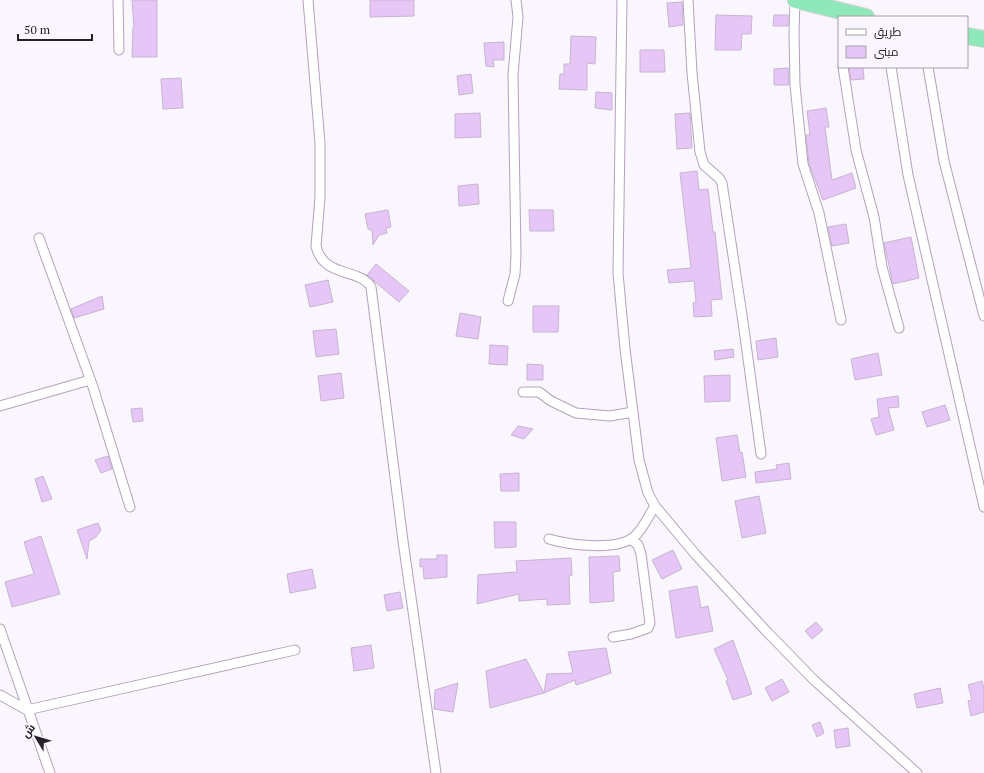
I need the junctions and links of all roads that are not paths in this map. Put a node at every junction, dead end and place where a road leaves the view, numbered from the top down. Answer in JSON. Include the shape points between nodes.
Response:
{"nodes":[{"id":1,"x":118,"y":0,"type":"edge"},
{"id":2,"x":308,"y":0,"type":"edge"},
{"id":3,"x":516,"y":0,"type":"edge"},
{"id":4,"x":622,"y":0,"type":"edge"},
{"id":5,"x":688,"y":0,"type":"edge"},
{"id":6,"x":796,"y":0,"type":"edge"},
{"id":7,"x":838,"y":9,"type":"edge"},
{"id":8,"x":862,"y":16,"type":"edge"},
{"id":9,"x":968,"y":36,"type":"edge"},
{"id":10,"x":984,"y":39,"type":"edge"},
{"id":11,"x":119,"y":50,"type":"dead end"},
{"id":12,"x":843,"y":68,"type":"edge"},
{"id":13,"x":891,"y":68,"type":"edge"},
{"id":14,"x":928,"y":68,"type":"edge"},
{"id":15,"x":39,"y":238,"type":"dead end"},
{"id":16,"x":508,"y":301,"type":"dead end"},
{"id":17,"x":984,"y":316,"type":"edge"},
{"id":18,"x":841,"y":320,"type":"dead end"},
{"id":19,"x":899,"y":328,"type":"dead end"},
{"id":20,"x":90,"y":380,"type":"junction"},
{"id":21,"x":522,"y":392,"type":"dead end"},
{"id":22,"x":0,"y":406,"type":"edge"},
{"id":23,"x":633,"y":412,"type":"junction"},
{"id":24,"x":761,"y":454,"type":"dead end"},
{"id":25,"x":655,"y":506,"type":"junction"},
{"id":26,"x":130,"y":507,"type":"dead end"},
{"id":27,"x":984,"y":507,"type":"edge"},
{"id":28,"x":549,"y":539,"type":"dead end"},
{"id":29,"x":631,"y":539,"type":"junction"},
{"id":30,"x":0,"y":628,"type":"edge"},
{"id":31,"x":613,"y":637,"type":"dead end"},
{"id":32,"x":295,"y":650,"type":"dead end"},
{"id":33,"x":0,"y":695,"type":"edge"},
{"id":34,"x":27,"y":710,"type":"junction"},
{"id":35,"x":50,"y":773,"type":"edge"},
{"id":36,"x":436,"y":773,"type":"edge"},
{"id":37,"x":917,"y":773,"type":"edge"}],
"edges":[{"from":1,"to":11,"type":"street"},
{"from":2,"to":36,"type":"street","via":[[320,143],[320,197],[316,246],[318,254],[327,264],[360,278],[371,287]]},
{"from":3,"to":16,"type":"street","via":[[518,17],[513,75],[516,255],[515,274]]},
{"from":4,"to":23,"type":"street","via":[[618,273]]},
{"from":5,"to":24,"type":"street","via":[[700,152],[704,166],[722,183]]},
{"from":6,"to":7,"type":"highway"},
{"from":6,"to":18,"type":"street","via":[[796,85],[803,164],[819,212]]},
{"from":7,"to":8,"type":"highway"},
{"from":9,"to":10,"type":"highway"},
{"from":12,"to":19,"type":"street","via":[[856,150],[874,217],[882,267]]},
{"from":13,"to":27,"type":"street","via":[[908,175]]},
{"from":14,"to":17,"type":"street","via":[[944,161]]},
{"from":15,"to":20,"type":"street"},
{"from":20,"to":22,"type":"street"},
{"from":20,"to":26,"type":"street"},
{"from":21,"to":23,"type":"street","via":[[539,392],[576,413],[610,416]]},
{"from":23,"to":25,"type":"street","via":[[639,460],[648,493]]},
{"from":25,"to":29,"type":"street"},
{"from":25,"to":37,"type":"street","via":[[696,555],[814,680]]},
{"from":28,"to":29,"type":"street","via":[[563,543],[599,546]]},
{"from":29,"to":31,"type":"street","via":[[638,545],[641,554],[650,622],[648,628],[643,631]]},
{"from":30,"to":34,"type":"street"},
{"from":32,"to":34,"type":"street"},
{"from":33,"to":34,"type":"street"},
{"from":34,"to":35,"type":"street"}]}
